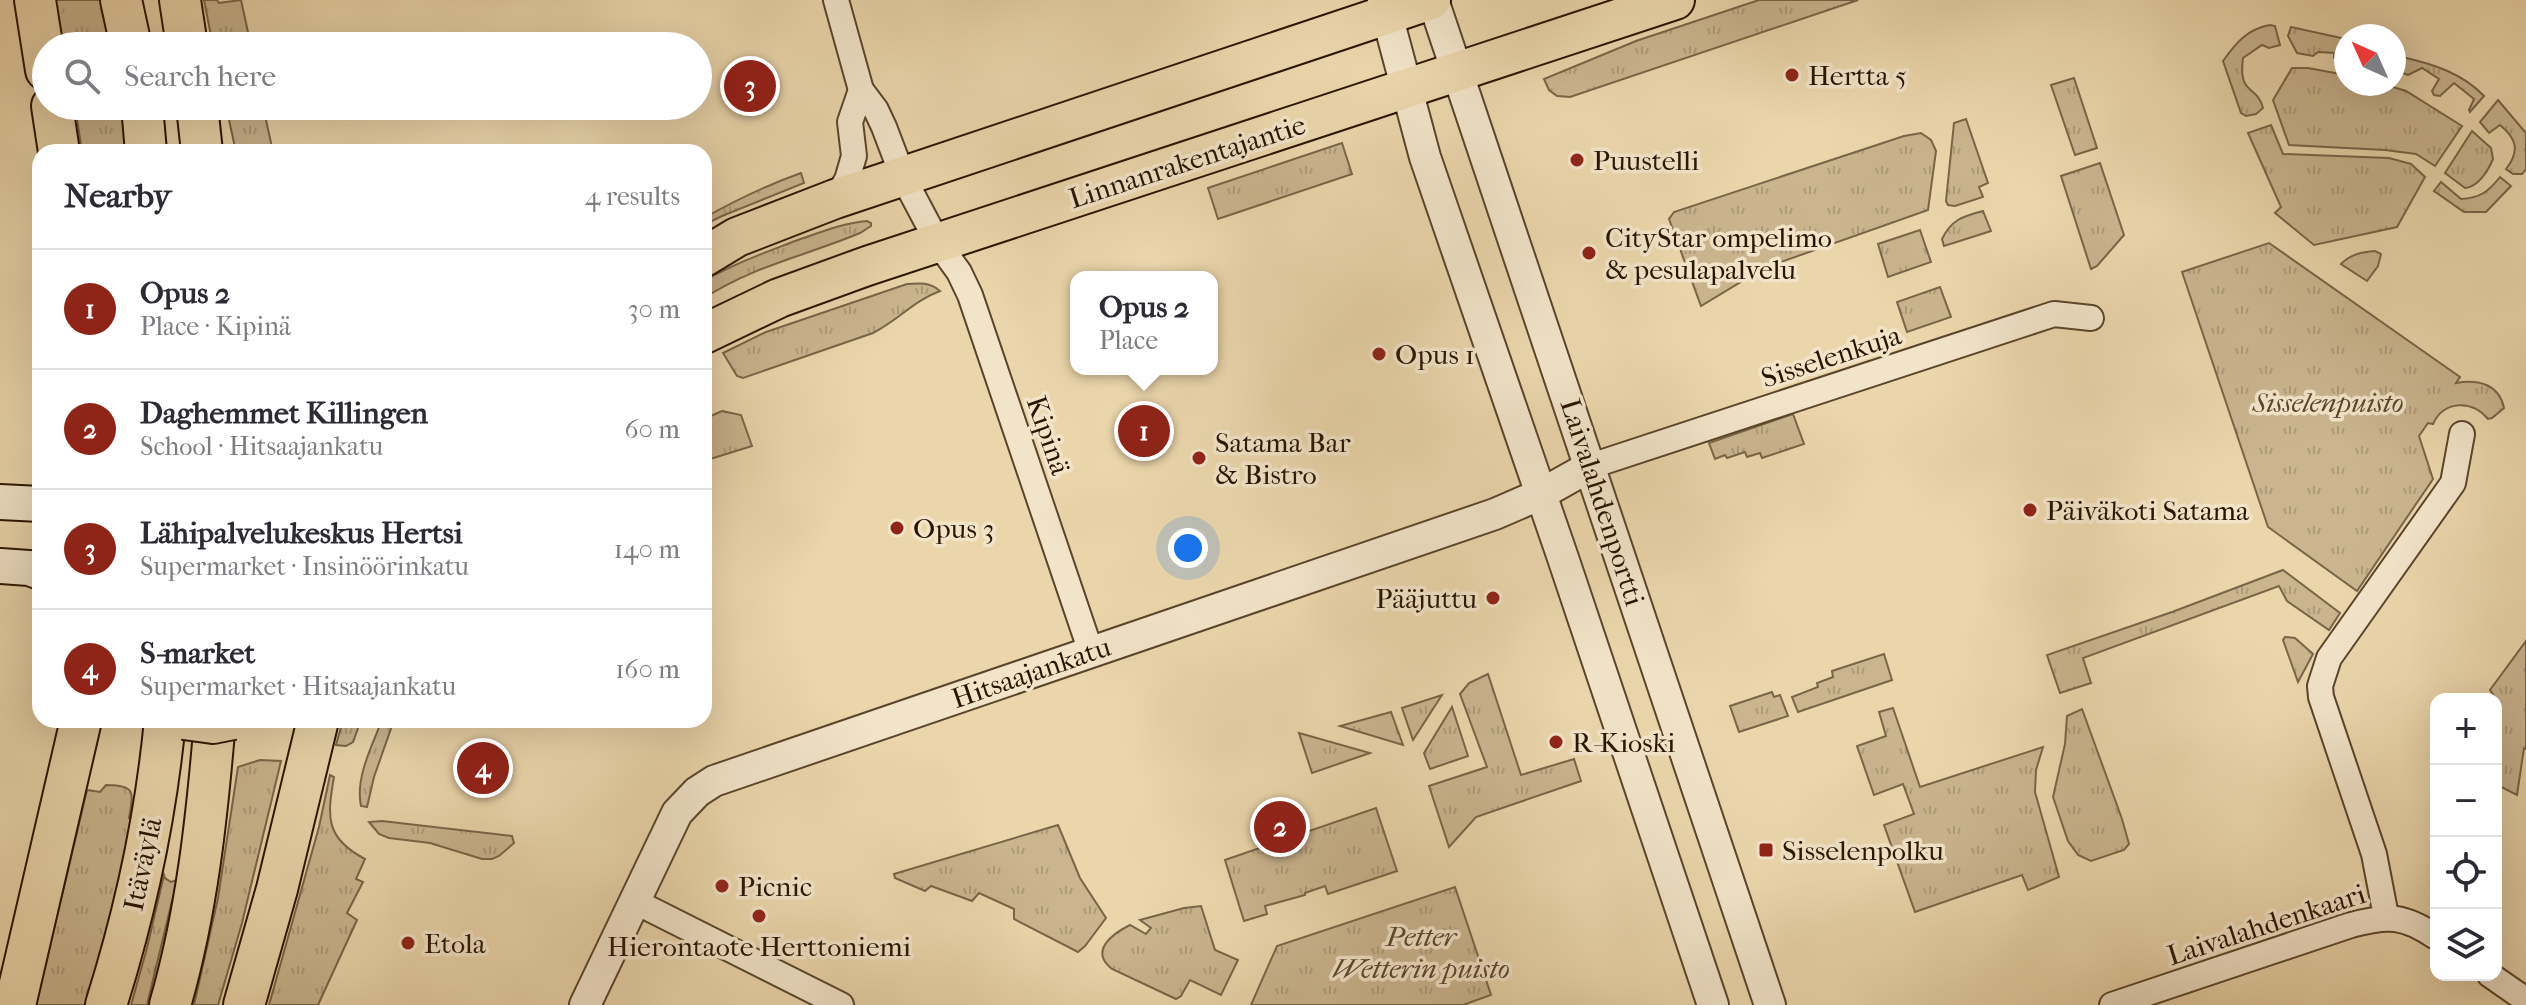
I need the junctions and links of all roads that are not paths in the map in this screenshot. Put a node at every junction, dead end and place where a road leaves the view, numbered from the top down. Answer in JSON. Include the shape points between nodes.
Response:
{"nodes":[{"id":1,"x":35,"y":0,"type":"edge"},
{"id":2,"x":121,"y":0,"type":"edge"},
{"id":3,"x":180,"y":0,"type":"edge"},
{"id":4,"x":836,"y":0,"type":"edge"},
{"id":5,"x":1432,"y":0,"type":"edge"},
{"id":6,"x":1675,"y":0,"type":"edge"},
{"id":7,"x":1385,"y":7,"type":"edge"},
{"id":8,"x":40,"y":32,"type":"edge"},
{"id":9,"x":128,"y":32,"type":"edge"},
{"id":10,"x":185,"y":32,"type":"edge"},
{"id":11,"x":1457,"y":72,"type":"junction"},
{"id":12,"x":1405,"y":89,"type":"junction"},
{"id":13,"x":861,"y":90,"type":"junction"},
{"id":14,"x":54,"y":120,"type":"edge"},
{"id":15,"x":143,"y":120,"type":"edge"},
{"id":16,"x":199,"y":120,"type":"edge"},
{"id":17,"x":58,"y":144,"type":"edge"},
{"id":18,"x":145,"y":144,"type":"edge"},
{"id":19,"x":201,"y":144,"type":"edge"},
{"id":20,"x":903,"y":177,"type":"junction"},
{"id":21,"x":835,"y":199,"type":"junction"},
{"id":22,"x":938,"y":243,"type":"junction"},
{"id":23,"x":712,"y":252,"type":"edge"},
{"id":24,"x":2091,"y":318,"type":"dead end"},
{"id":25,"x":712,"y":330,"type":"edge"},
{"id":26,"x":2462,"y":434,"type":"dead end"},
{"id":27,"x":1591,"y":466,"type":"junction"},
{"id":28,"x":1541,"y":494,"type":"junction"},
{"id":29,"x":0,"y":502,"type":"edge"},
{"id":30,"x":32,"y":504,"type":"edge"},
{"id":31,"x":0,"y":566,"type":"edge"},
{"id":32,"x":32,"y":569,"type":"edge"},
{"id":33,"x":1091,"y":652,"type":"junction"},
{"id":34,"x":79,"y":728,"type":"edge"},
{"id":35,"x":164,"y":728,"type":"edge"},
{"id":36,"x":214,"y":728,"type":"edge"},
{"id":37,"x":316,"y":728,"type":"edge"},
{"id":38,"x":634,"y":901,"type":"junction"},
{"id":39,"x":2386,"y":916,"type":"junction"},
{"id":40,"x":2430,"y":934,"type":"edge"},
{"id":41,"x":2499,"y":981,"type":"edge"},
{"id":42,"x":2526,"y":1000,"type":"edge"},
{"id":43,"x":15,"y":1005,"type":"edge"},
{"id":44,"x":106,"y":1005,"type":"edge"},
{"id":45,"x":170,"y":1005,"type":"edge"},
{"id":46,"x":244,"y":1005,"type":"edge"},
{"id":47,"x":585,"y":1005,"type":"edge"},
{"id":48,"x":841,"y":1005,"type":"edge"},
{"id":49,"x":1713,"y":1005,"type":"edge"},
{"id":50,"x":1770,"y":1005,"type":"edge"},
{"id":51,"x":2112,"y":1005,"type":"edge"}],
"edges":[{"from":1,"to":8,"type":"highway"},
{"from":2,"to":9,"type":"highway"},
{"from":3,"to":10,"type":"highway"},
{"from":4,"to":13,"type":"street"},
{"from":5,"to":7,"type":"main road"},
{"from":5,"to":11,"type":"street","name":"Laivalahdenportti"},
{"from":6,"to":11,"type":"main road","name":"Linnanrakentajantie"},
{"from":7,"to":12,"type":"street","name":"Laivalahdenportti"},
{"from":7,"to":20,"type":"main road"},
{"from":11,"to":12,"type":"main road","name":"Linnanrakentajantie"},
{"from":11,"to":27,"type":"street","name":"Laivalahdenportti"},
{"from":12,"to":22,"type":"main road","name":"Linnanrakentajantie"},
{"from":12,"to":28,"type":"street","name":"Laivalahdenportti"},
{"from":13,"to":20,"type":"street","name":"Kipinä","via":[[876,110]]},
{"from":13,"to":21,"type":"street","via":[[850,122],[854,156]]},
{"from":14,"to":17,"type":"highway"},
{"from":15,"to":18,"type":"highway"},
{"from":16,"to":19,"type":"highway"},
{"from":20,"to":21,"type":"main road"},
{"from":20,"to":22,"type":"street","name":"Kipinä"},
{"from":21,"to":23,"type":"main road"},
{"from":22,"to":25,"type":"main road","name":"Linnanrakentajantie","via":[[779,298]]},
{"from":22,"to":33,"type":"street","name":"Kipinä","via":[[970,295]]},
{"from":24,"to":27,"type":"street","name":"Sisselenkuja","via":[[2054,314]]},
{"from":26,"to":39,"type":"street","via":[[2453,483],[2329,658],[2320,686],[2374,854]]},
{"from":27,"to":28,"type":"street","name":"Hitsaajankatu"},
{"from":27,"to":50,"type":"street","name":"Laivalahdenportti"},
{"from":28,"to":33,"type":"street","name":"Hitsaajankatu"},
{"from":28,"to":49,"type":"street","name":"Laivalahdenportti"},
{"from":29,"to":30,"type":"main road"},
{"from":31,"to":32,"type":"main road"},
{"from":33,"to":38,"type":"street","name":"Hitsaajankatu","via":[[714,781],[677,813]]},
{"from":34,"to":43,"type":"highway"},
{"from":35,"to":44,"type":"highway","name":"Itäväylä","via":[[159,784]]},
{"from":36,"to":45,"type":"highway","name":"Itäväylä","via":[[198,888]]},
{"from":37,"to":46,"type":"highway"},
{"from":38,"to":47,"type":"street","name":"Hitsaajankatu"},
{"from":38,"to":48,"type":"street"},
{"from":39,"to":40,"type":"street","name":"Laivalahdenkaari"},
{"from":39,"to":51,"type":"street","name":"Laivalahdenkaari"},
{"from":41,"to":42,"type":"street"}]}
